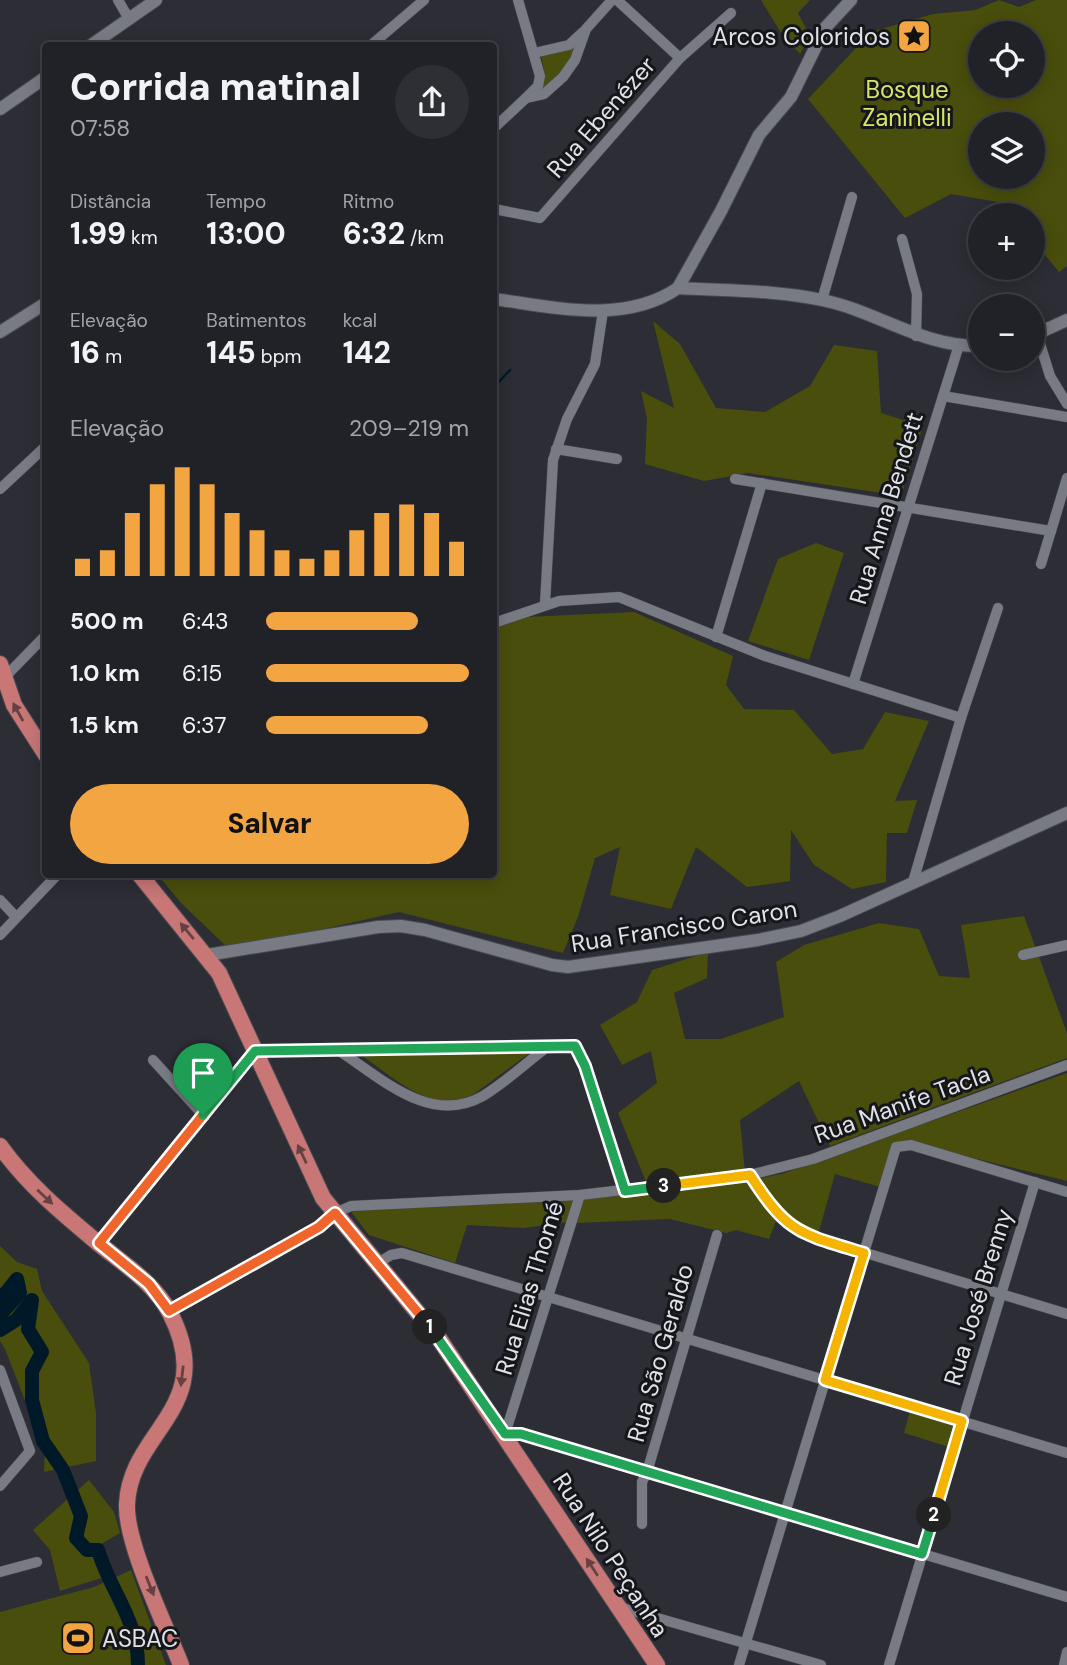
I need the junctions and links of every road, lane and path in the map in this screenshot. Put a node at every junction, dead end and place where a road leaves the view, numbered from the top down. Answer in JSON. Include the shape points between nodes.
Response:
{"nodes":[{"id":1,"x":118,"y":0,"type":"edge"},
{"id":2,"x":156,"y":0,"type":"edge"},
{"id":3,"x":424,"y":0,"type":"edge"},
{"id":4,"x":519,"y":0,"type":"edge"},
{"id":5,"x":612,"y":0,"type":"edge"},
{"id":6,"x":617,"y":0,"type":"edge"},
{"id":7,"x":851,"y":0,"type":"edge"},
{"id":8,"x":731,"y":13,"type":"dead end"},
{"id":9,"x":129,"y":19,"type":"junction"},
{"id":10,"x":586,"y":29,"type":"junction"},
{"id":11,"x":96,"y":42,"type":"edge"},
{"id":12,"x":375,"y":42,"type":"edge"},
{"id":13,"x":534,"y":53,"type":"junction"},
{"id":14,"x":680,"y":58,"type":"junction"},
{"id":15,"x":42,"y":80,"type":"edge"},
{"id":16,"x":526,"y":98,"type":"junction"},
{"id":17,"x":0,"y":109,"type":"edge"},
{"id":18,"x":497,"y":125,"type":"edge"},
{"id":19,"x":852,"y":197,"type":"dead end"},
{"id":20,"x":497,"y":210,"type":"edge"},
{"id":21,"x":902,"y":239,"type":"dead end"},
{"id":22,"x":678,"y":288,"type":"junction"},
{"id":23,"x":497,"y":299,"type":"edge"},
{"id":24,"x":822,"y":300,"type":"junction"},
{"id":25,"x":42,"y":306,"type":"edge"},
{"id":26,"x":603,"y":311,"type":"junction"},
{"id":27,"x":1067,"y":320,"type":"edge"},
{"id":28,"x":1045,"y":330,"type":"edge"},
{"id":29,"x":0,"y":332,"type":"edge"},
{"id":30,"x":916,"y":336,"type":"junction"},
{"id":31,"x":959,"y":345,"type":"junction"},
{"id":32,"x":968,"y":345,"type":"edge"},
{"id":33,"x":1045,"y":363,"type":"edge"},
{"id":34,"x":943,"y":396,"type":"junction"},
{"id":35,"x":1067,"y":404,"type":"edge"},
{"id":36,"x":1067,"y":417,"type":"edge"},
{"id":37,"x":556,"y":449,"type":"junction"},
{"id":38,"x":42,"y":450,"type":"edge"},
{"id":39,"x":617,"y":459,"type":"dead end"},
{"id":40,"x":1067,"y":478,"type":"edge"},
{"id":41,"x":735,"y":479,"type":"dead end"},
{"id":42,"x":762,"y":483,"type":"junction"},
{"id":43,"x":0,"y":489,"type":"edge"},
{"id":44,"x":909,"y":508,"type":"junction"},
{"id":45,"x":1051,"y":531,"type":"junction"},
{"id":46,"x":1041,"y":564,"type":"dead end"},
{"id":47,"x":545,"y":604,"type":"junction"},
{"id":48,"x":998,"y":608,"type":"dead end"},
{"id":49,"x":497,"y":622,"type":"edge"},
{"id":50,"x":716,"y":637,"type":"junction"},
{"id":51,"x":42,"y":639,"type":"edge"},
{"id":52,"x":1,"y":675,"type":"edge"},
{"id":53,"x":853,"y":684,"type":"junction"},
{"id":54,"x":961,"y":718,"type":"junction"},
{"id":55,"x":42,"y":749,"type":"edge"},
{"id":56,"x":1067,"y":813,"type":"edge"},
{"id":57,"x":54,"y":878,"type":"edge"},
{"id":58,"x":142,"y":878,"type":"edge"},
{"id":59,"x":912,"y":882,"type":"junction"},
{"id":60,"x":0,"y":900,"type":"edge"},
{"id":61,"x":16,"y":917,"type":"junction"},
{"id":62,"x":0,"y":935,"type":"edge"},
{"id":63,"x":1067,"y":945,"type":"edge"},
{"id":64,"x":206,"y":955,"type":"junction"},
{"id":65,"x":1023,"y":955,"type":"dead end"},
{"id":66,"x":548,"y":1046,"type":"junction"},
{"id":67,"x":337,"y":1049,"type":"junction"},
{"id":68,"x":255,"y":1051,"type":"junction"},
{"id":69,"x":153,"y":1060,"type":"dead end"},
{"id":70,"x":1067,"y":1065,"type":"edge"},
{"id":71,"x":203,"y":1115,"type":"junction"},
{"id":72,"x":0,"y":1146,"type":"edge"},
{"id":73,"x":750,"y":1175,"type":"junction"},
{"id":74,"x":1035,"y":1182,"type":"junction"},
{"id":75,"x":625,"y":1191,"type":"junction"},
{"id":76,"x":1067,"y":1192,"type":"edge"},
{"id":77,"x":580,"y":1195,"type":"junction"},
{"id":78,"x":335,"y":1213,"type":"junction"},
{"id":79,"x":717,"y":1235,"type":"dead end"},
{"id":80,"x":99,"y":1243,"type":"junction"},
{"id":81,"x":864,"y":1253,"type":"junction"},
{"id":82,"x":378,"y":1263,"type":"junction"},
{"id":83,"x":1001,"y":1294,"type":"junction"},
{"id":84,"x":546,"y":1296,"type":"junction"},
{"id":85,"x":169,"y":1311,"type":"junction"},
{"id":86,"x":1067,"y":1314,"type":"edge"},
{"id":87,"x":687,"y":1338,"type":"junction"},
{"id":88,"x":0,"y":1370,"type":"edge"},
{"id":89,"x":825,"y":1380,"type":"junction"},
{"id":90,"x":962,"y":1421,"type":"junction"},
{"id":91,"x":505,"y":1434,"type":"junction"},
{"id":92,"x":1067,"y":1453,"type":"edge"},
{"id":93,"x":647,"y":1472,"type":"junction"},
{"id":94,"x":0,"y":1486,"type":"edge"},
{"id":95,"x":785,"y":1513,"type":"junction"},
{"id":96,"x":642,"y":1524,"type":"dead end"},
{"id":97,"x":922,"y":1554,"type":"junction"},
{"id":98,"x":37,"y":1562,"type":"dead end"},
{"id":99,"x":0,"y":1572,"type":"edge"},
{"id":100,"x":1067,"y":1597,"type":"edge"},
{"id":101,"x":618,"y":1606,"type":"junction"},
{"id":102,"x":746,"y":1643,"type":"junction"},
{"id":103,"x":1067,"y":1652,"type":"edge"},
{"id":104,"x":181,"y":1665,"type":"edge"},
{"id":105,"x":657,"y":1665,"type":"edge"},
{"id":106,"x":739,"y":1665,"type":"edge"},
{"id":107,"x":821,"y":1665,"type":"edge"},
{"id":108,"x":889,"y":1665,"type":"edge"},
{"id":109,"x":1064,"y":1665,"type":"edge"}],
"edges":[{"from":1,"to":9,"type":"street"},
{"from":2,"to":9,"type":"street"},
{"from":3,"to":12,"type":"street"},
{"from":4,"to":13,"type":"street"},
{"from":5,"to":10,"type":"street"},
{"from":6,"to":14,"type":"street"},
{"from":7,"to":22,"type":"street","via":[[825,28],[791,97],[759,135]]},
{"from":8,"to":14,"type":"street","name":"Rua Ebenézer"},
{"from":9,"to":11,"type":"street"},
{"from":10,"to":13,"type":"street","via":[[569,45]]},
{"from":10,"to":16,"type":"street","via":[[563,77],[544,94]]},
{"from":13,"to":16,"type":"street","via":[[540,80]]},
{"from":14,"to":20,"type":"street","name":"Rua Ebenézer","via":[[542,216],[534,219]]},
{"from":15,"to":17,"type":"street"},
{"from":16,"to":18,"type":"street"},
{"from":19,"to":24,"type":"street"},
{"from":21,"to":30,"type":"street","via":[[917,294]]},
{"from":22,"to":24,"type":"street"},
{"from":22,"to":26,"type":"street","via":[[633,307]]},
{"from":23,"to":26,"type":"street"},
{"from":24,"to":30,"type":"street"},
{"from":25,"to":29,"type":"street"},
{"from":26,"to":37,"type":"street","via":[[595,364]]},
{"from":27,"to":28,"type":"street"},
{"from":30,"to":31,"type":"street"},
{"from":31,"to":32,"type":"street"},
{"from":31,"to":34,"type":"street","name":"Rua Anna Bendett"},
{"from":33,"to":35,"type":"street"},
{"from":34,"to":36,"type":"street"},
{"from":34,"to":44,"type":"street","name":"Rua Anna Bendett"},
{"from":37,"to":39,"type":"street"},
{"from":37,"to":47,"type":"street"},
{"from":38,"to":43,"type":"street"},
{"from":40,"to":45,"type":"street"},
{"from":41,"to":42,"type":"street"},
{"from":42,"to":44,"type":"street"},
{"from":42,"to":50,"type":"street"},
{"from":44,"to":45,"type":"street"},
{"from":44,"to":53,"type":"street","name":"Rua Anna Bendett"},
{"from":45,"to":46,"type":"street"},
{"from":47,"to":49,"type":"street"},
{"from":47,"to":50,"type":"street","via":[[619,597]]},
{"from":48,"to":54,"type":"street"},
{"from":50,"to":53,"type":"street"},
{"from":51,"to":52,"type":"street"},
{"from":55,"to":52,"type":"main road","one_way":true},
{"from":53,"to":54,"type":"street"},
{"from":54,"to":59,"type":"street"},
{"from":56,"to":59,"type":"street","name":"Rua Francisco Caron"},
{"from":57,"to":61,"type":"street"},
{"from":64,"to":58,"type":"main road","name":"Rua Nilo Peçanha","one_way":true},
{"from":59,"to":64,"type":"street","name":"Rua Francisco Caron","via":[[801,931],[581,966],[552,965],[401,926]]},
{"from":60,"to":61,"type":"street"},
{"from":61,"to":62,"type":"street"},
{"from":63,"to":65,"type":"street"},
{"from":64,"to":68,"type":"main road","name":"Rua Nilo Peçanha"},
{"from":66,"to":67,"type":"street"},
{"from":66,"to":67,"type":"street","via":[[481,1097],[447,1107],[415,1100]]},
{"from":66,"to":75,"type":"street","via":[[575,1046]]},
{"from":67,"to":68,"type":"street"},
{"from":68,"to":71,"type":"street"},
{"from":78,"to":68,"type":"main road","name":"Rua Nilo Peçanha","one_way":true,"via":[[320,1193]]},
{"from":69,"to":71,"type":"street"},
{"from":70,"to":73,"type":"street","name":"Rua Manife Tacla","via":[[813,1159]]},
{"from":71,"to":80,"type":"street"},
{"from":72,"to":80,"type":"main road","one_way":true,"via":[[37,1190]]},
{"from":73,"to":75,"type":"street","name":"Rua Manife Tacla"},
{"from":73,"to":81,"type":"street","via":[[790,1227]]},
{"from":74,"to":76,"type":"street"},
{"from":74,"to":81,"type":"street","via":[[911,1145],[896,1147]]},
{"from":74,"to":83,"type":"street","name":"Rua José Brenny"},
{"from":75,"to":77,"type":"street","name":"Rua Manife Tacla"},
{"from":77,"to":78,"type":"street","name":"Rua Manife Tacla","via":[[351,1206]]},
{"from":77,"to":84,"type":"street","name":"Rua Elias Thomé"},
{"from":78,"to":82,"type":"main road","name":"Rua Nilo Peçanha"},
{"from":78,"to":85,"type":"street","via":[[319,1227]]},
{"from":79,"to":87,"type":"street","name":"Rua São Geraldo"},
{"from":80,"to":85,"type":"main road","via":[[149,1284]]},
{"from":81,"to":83,"type":"street"},
{"from":81,"to":89,"type":"street"},
{"from":82,"to":84,"type":"street","via":[[402,1252]]},
{"from":82,"to":91,"type":"main road","name":"Rua Nilo Peçanha","via":[[438,1337]]},
{"from":83,"to":86,"type":"street"},
{"from":83,"to":90,"type":"street","name":"Rua José Brenny"},
{"from":84,"to":87,"type":"street"},
{"from":84,"to":91,"type":"street","name":"Rua Elias Thomé"},
{"from":85,"to":104,"type":"main road","one_way":true,"via":[[182,1345],[181,1389],[168,1419],[135,1467],[126,1506],[134,1543]]},
{"from":87,"to":89,"type":"street"},
{"from":87,"to":93,"type":"street","name":"Rua São Geraldo"},
{"from":88,"to":94,"type":"street","via":[[30,1451]]},
{"from":89,"to":90,"type":"street"},
{"from":89,"to":95,"type":"street"},
{"from":90,"to":92,"type":"street"},
{"from":90,"to":97,"type":"street","name":"Rua José Brenny"},
{"from":91,"to":93,"type":"street","via":[[521,1434]]},
{"from":101,"to":91,"type":"main road","name":"Rua Nilo Peçanha","one_way":true},
{"from":93,"to":95,"type":"street"},
{"from":93,"to":96,"type":"street","name":"Rua São Geraldo","via":[[642,1482]]},
{"from":95,"to":97,"type":"street"},
{"from":95,"to":102,"type":"street"},
{"from":97,"to":100,"type":"street"},
{"from":97,"to":108,"type":"street","name":"Rua José Brenny"},
{"from":98,"to":99,"type":"street"},
{"from":101,"to":102,"type":"street"},
{"from":101,"to":105,"type":"main road","name":"Rua Nilo Peçanha"},
{"from":102,"to":106,"type":"street"},
{"from":102,"to":107,"type":"street"},
{"from":103,"to":109,"type":"street"}]}
